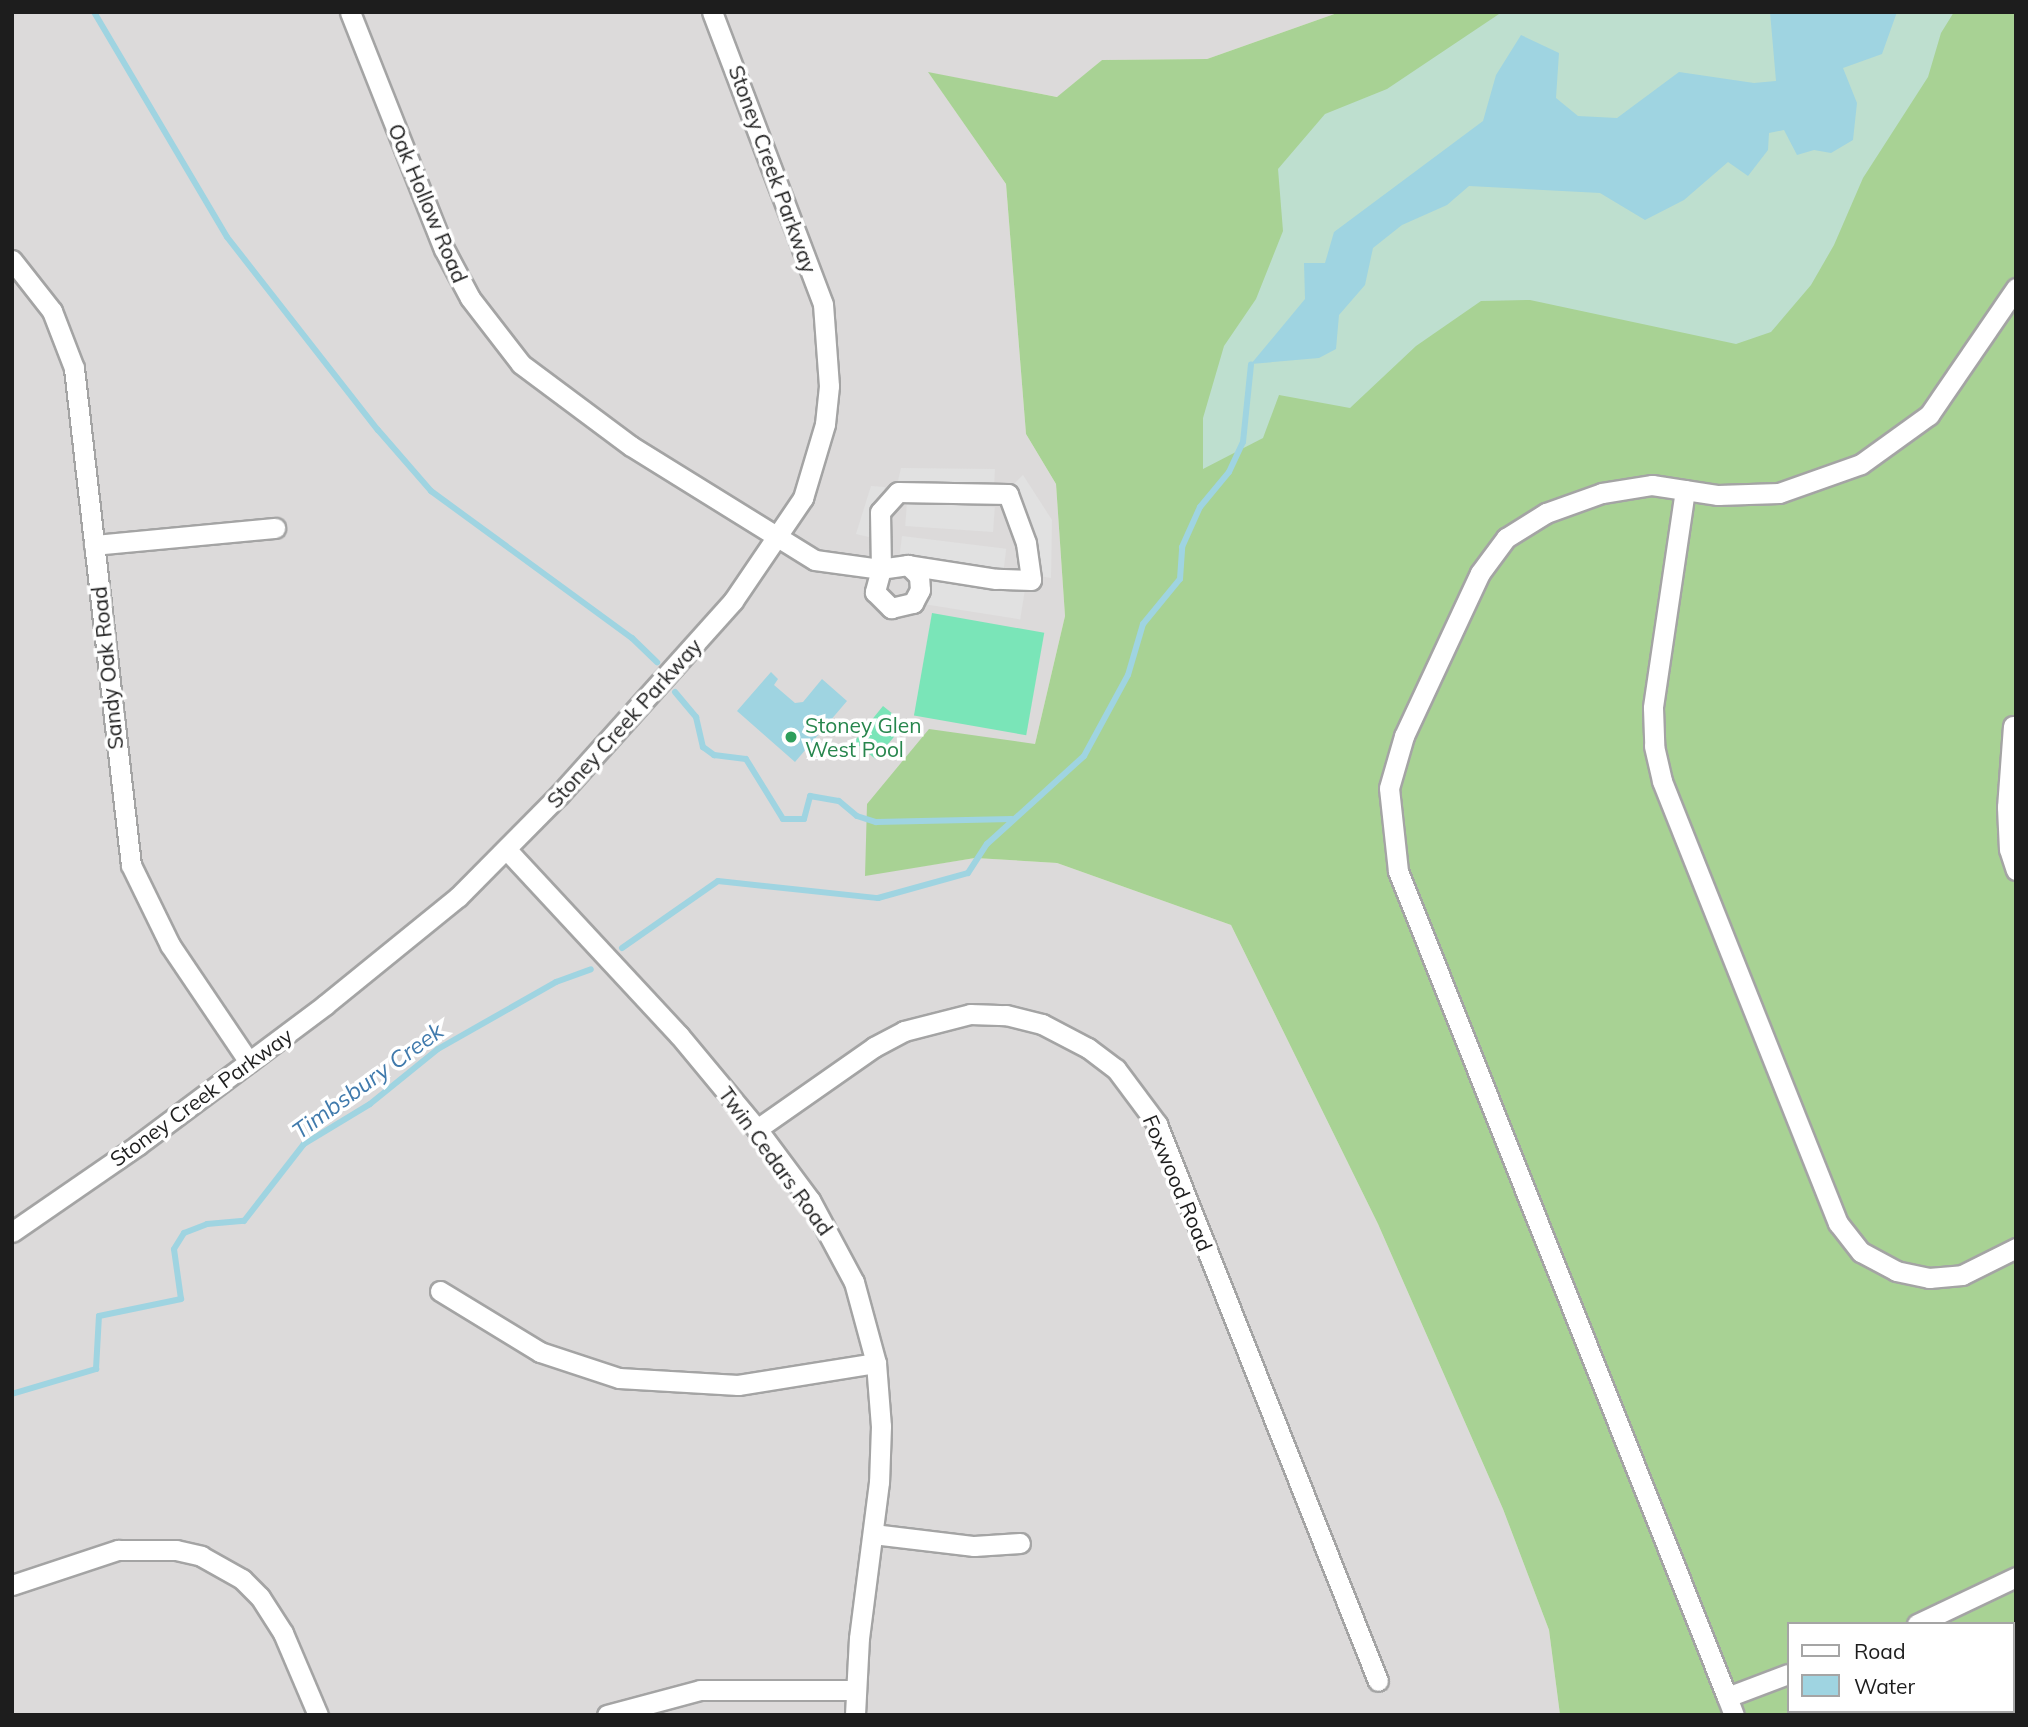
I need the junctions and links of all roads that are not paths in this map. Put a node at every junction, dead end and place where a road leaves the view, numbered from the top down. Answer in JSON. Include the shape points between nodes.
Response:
{"nodes":[{"id":1,"x":350,"y":12,"type":"edge"},
{"id":2,"x":712,"y":12,"type":"edge"},
{"id":3,"x":12,"y":260,"type":"edge"},
{"id":4,"x":2016,"y":288,"type":"edge"},
{"id":5,"x":1685,"y":490,"type":"junction"},
{"id":6,"x":275,"y":528,"type":"dead end"},
{"id":7,"x":781,"y":535,"type":"junction"},
{"id":8,"x":94,"y":545,"type":"junction"},
{"id":9,"x":908,"y":565,"type":"junction"},
{"id":10,"x":881,"y":569,"type":"junction"},
{"id":11,"x":2013,"y":726,"type":"dead end"},
{"id":12,"x":506,"y":849,"type":"junction"},
{"id":13,"x":2016,"y":870,"type":"edge"},
{"id":14,"x":248,"y":1062,"type":"junction"},
{"id":15,"x":757,"y":1129,"type":"junction"},
{"id":16,"x":12,"y":1232,"type":"edge"},
{"id":17,"x":2016,"y":1248,"type":"edge"},
{"id":18,"x":439,"y":1291,"type":"dead end"},
{"id":19,"x":876,"y":1363,"type":"junction"},
{"id":20,"x":873,"y":1534,"type":"junction"},
{"id":21,"x":1020,"y":1543,"type":"dead end"},
{"id":22,"x":2016,"y":1577,"type":"edge"},
{"id":23,"x":12,"y":1586,"type":"edge"},
{"id":24,"x":1921,"y":1622,"type":"edge"},
{"id":25,"x":1786,"y":1675,"type":"edge"},
{"id":26,"x":1378,"y":1681,"type":"dead end"},
{"id":27,"x":856,"y":1689,"type":"junction"},
{"id":28,"x":1731,"y":1706,"type":"edge"},
{"id":29,"x":318,"y":1715,"type":"edge"},
{"id":30,"x":607,"y":1715,"type":"edge"},
{"id":31,"x":855,"y":1715,"type":"edge"}],
"edges":[{"from":1,"to":7,"type":"street","name":"Oak Hollow Road","via":[[444,249],[494,334],[545,386],[631,446]]},
{"from":2,"to":7,"type":"street","name":"Stoney Creek Parkway","via":[[815,281],[829,345],[825,424],[816,462],[803,498]]},
{"from":3,"to":8,"type":"street","name":"Sandy Oak Road","via":[[52,311],[74,369]]},
{"from":4,"to":5,"type":"street","via":[[1929,415],[1861,464],[1779,494]]},
{"from":5,"to":17,"type":"street","via":[[1653,708],[1654,746],[1662,781],[1838,1223],[1861,1252],[1896,1271],[1929,1278],[1962,1275]]},
{"from":5,"to":28,"type":"street","via":[[1652,485],[1602,493],[1546,513],[1507,538],[1480,573],[1404,736],[1389,788],[1398,871]]},
{"from":6,"to":8,"type":"street"},
{"from":7,"to":10,"type":"street","name":"Oak Hollow Road","via":[[816,560]]},
{"from":7,"to":12,"type":"street","name":"Stoney Creek Parkway","via":[[733,601]]},
{"from":8,"to":14,"type":"street","name":"Sandy Oak Road","via":[[131,865],[170,946]]},
{"from":9,"to":10,"type":"street"},
{"from":9,"to":10,"type":"street","via":[[919,576],[920,590],[913,603],[898,609],[884,604],[875,592]]},
{"from":9,"to":10,"type":"street","via":[[1031,580],[1026,542],[1008,494],[898,492],[880,512]]},
{"from":11,"to":13,"type":"street","via":[[2007,807],[2009,849]]},
{"from":12,"to":14,"type":"street","name":"Stoney Creek Parkway","via":[[458,897]]},
{"from":12,"to":15,"type":"street","name":"Twin Cedars Road","via":[[679,1035]]},
{"from":14,"to":16,"type":"street","name":"Stoney Creek Parkway"},
{"from":15,"to":19,"type":"street","name":"Twin Cedars Road","via":[[835,1241],[857,1292]]},
{"from":15,"to":26,"type":"street","name":"Foxwood Road","via":[[874,1047],[904,1031],[959,1016],[1006,1015],[1042,1024],[1116,1069],[1157,1124]]},
{"from":18,"to":19,"type":"street","via":[[540,1352],[619,1378],[713,1387],[748,1385]]},
{"from":19,"to":20,"type":"street","name":"Twin Cedars Road","via":[[881,1437]]},
{"from":20,"to":21,"type":"street","via":[[974,1546]]},
{"from":20,"to":27,"type":"street","name":"Twin Cedars Road"},
{"from":22,"to":24,"type":"street"},
{"from":23,"to":29,"type":"street","via":[[118,1550],[176,1550],[201,1556],[242,1579],[260,1597],[283,1633]]},
{"from":25,"to":28,"type":"street"},
{"from":27,"to":30,"type":"street","via":[[700,1690]]},
{"from":27,"to":31,"type":"street","name":"Twin Cedars Road"}]}
